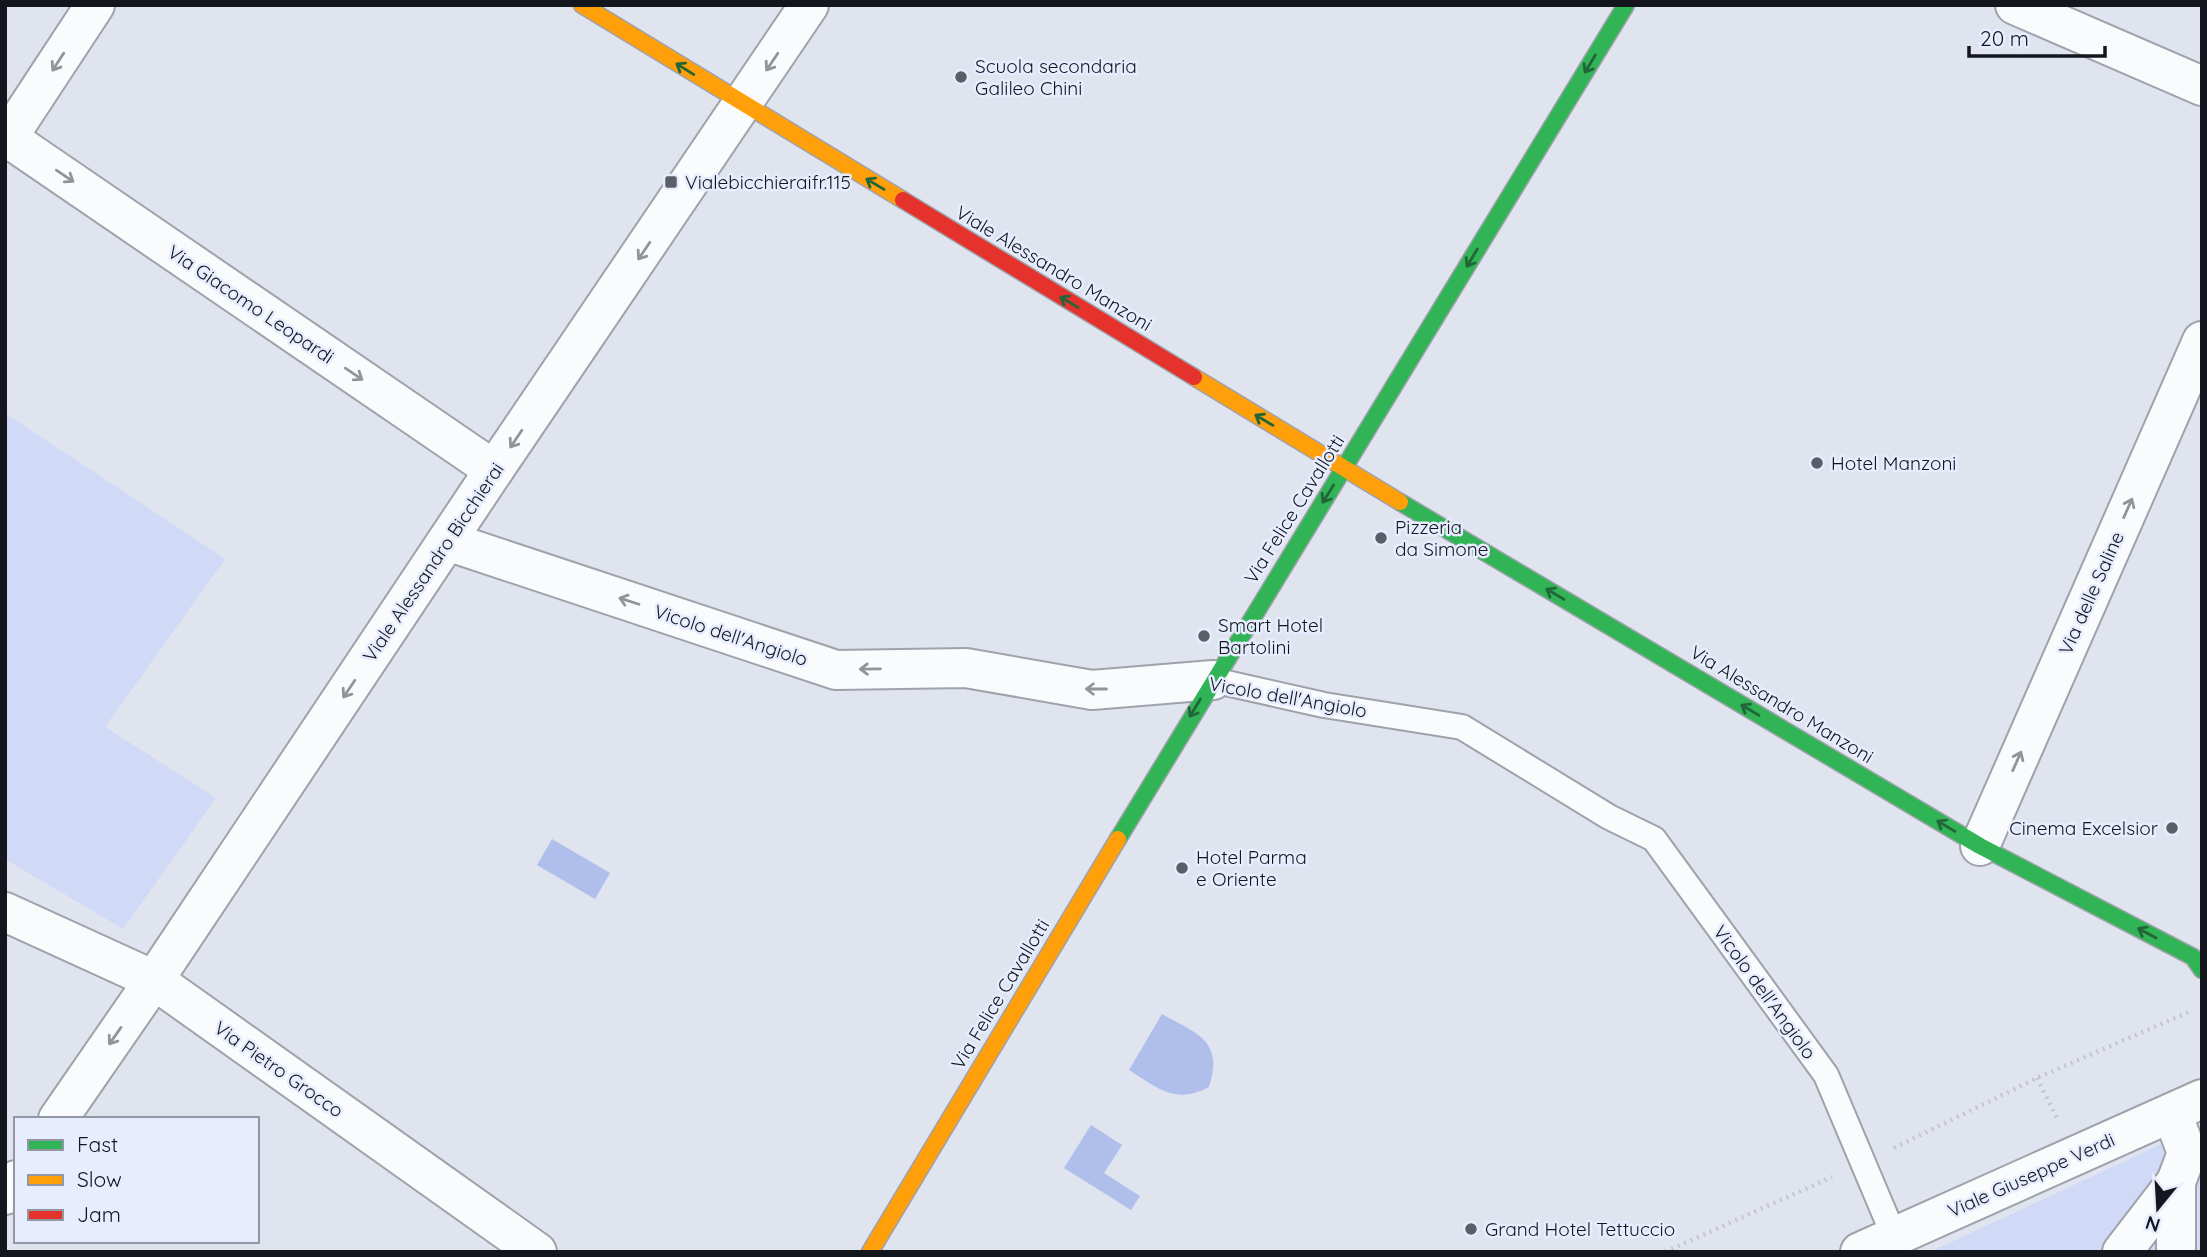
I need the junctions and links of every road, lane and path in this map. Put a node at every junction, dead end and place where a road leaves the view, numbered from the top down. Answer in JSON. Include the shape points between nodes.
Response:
{"nodes":[{"id":1,"x":95,"y":5,"type":"edge"},
{"id":2,"x":582,"y":5,"type":"edge"},
{"id":3,"x":809,"y":5,"type":"edge"},
{"id":4,"x":1626,"y":5,"type":"edge"},
{"id":5,"x":2015,"y":5,"type":"edge"},
{"id":6,"x":2202,"y":86,"type":"edge"},
{"id":7,"x":743,"y":105,"type":"junction"},
{"id":8,"x":7,"y":140,"type":"edge"},
{"id":9,"x":2202,"y":341,"type":"edge"},
{"id":10,"x":1343,"y":468,"type":"junction"},
{"id":11,"x":494,"y":470,"type":"junction"},
{"id":12,"x":447,"y":541,"type":"junction"},
{"id":13,"x":1213,"y":680,"type":"junction"},
{"id":14,"x":1980,"y":846,"type":"junction"},
{"id":15,"x":5,"y":912,"type":"edge"},
{"id":16,"x":2202,"y":970,"type":"edge"},
{"id":17,"x":154,"y":980,"type":"junction"},
{"id":18,"x":2202,"y":1006,"type":"edge"},
{"id":19,"x":2187,"y":1106,"type":"edge"},
{"id":20,"x":59,"y":1117,"type":"edge"},
{"id":21,"x":1862,"y":1163,"type":"junction"},
{"id":22,"x":2176,"y":1182,"type":"junction"},
{"id":23,"x":1877,"y":1244,"type":"edge"},
{"id":24,"x":537,"y":1252,"type":"edge"},
{"id":25,"x":870,"y":1252,"type":"edge"},
{"id":26,"x":1665,"y":1252,"type":"edge"},
{"id":27,"x":2122,"y":1252,"type":"edge"},
{"id":28,"x":2176,"y":1252,"type":"edge"}],
"edges":[{"from":1,"to":8,"type":"street","one_way":true},
{"from":7,"to":2,"type":"street","name":"Viale Alessandro Manzoni","one_way":true},
{"from":3,"to":7,"type":"street","name":"Viale Alessandro Bicchierai","one_way":true},
{"from":4,"to":10,"type":"street","name":"Via Felice Cavallotti","one_way":true},
{"from":5,"to":6,"type":"street"},
{"from":10,"to":7,"type":"street","name":"Viale Alessandro Manzoni","one_way":true},
{"from":7,"to":11,"type":"street","name":"Viale Alessandro Bicchierai","one_way":true},
{"from":8,"to":11,"type":"street","name":"Via Giacomo Leopardi","one_way":true},
{"from":14,"to":9,"type":"street","name":"Via delle Saline","one_way":true},
{"from":10,"to":13,"type":"street","name":"Via Felice Cavallotti","one_way":true},
{"from":14,"to":10,"type":"street","name":"Via Alessandro Manzoni","one_way":true},
{"from":11,"to":12,"type":"street","name":"Viale Alessandro Bicchierai"},
{"from":13,"to":12,"type":"street","name":"Vicolo dell'Angiolo","one_way":true,"via":[[1091,690],[966,668],[836,670]]},
{"from":12,"to":17,"type":"street","name":"Viale Alessandro Bicchierai","one_way":true},
{"from":13,"to":21,"type":"lane","name":"Vicolo dell'Angiolo","via":[[1324,705],[1462,727],[1609,817],[1654,839],[1826,1075]]},
{"from":13,"to":25,"type":"street","name":"Via Felice Cavallotti","one_way":true},
{"from":16,"to":14,"type":"street","name":"Via Alessandro Manzoni","one_way":true,"via":[[2193,957]]},
{"from":15,"to":17,"type":"street","name":"Via Pietro Grocco"},
{"from":17,"to":20,"type":"street","name":"Viale Alessandro Bicchierai","one_way":true},
{"from":17,"to":24,"type":"street","name":"Via Pietro Grocco"},
{"from":18,"to":21,"type":"path","via":[[2037,1078]]},
{"from":19,"to":22,"type":"street","via":[[2187,1153]]},
{"from":19,"to":23,"type":"street","name":"Viale Giuseppe Verdi"},
{"from":21,"to":23,"type":"lane","name":"Vicolo dell'Angiolo"},
{"from":21,"to":26,"type":"path"},
{"from":22,"to":27,"type":"street"},
{"from":22,"to":28,"type":"street"}]}
